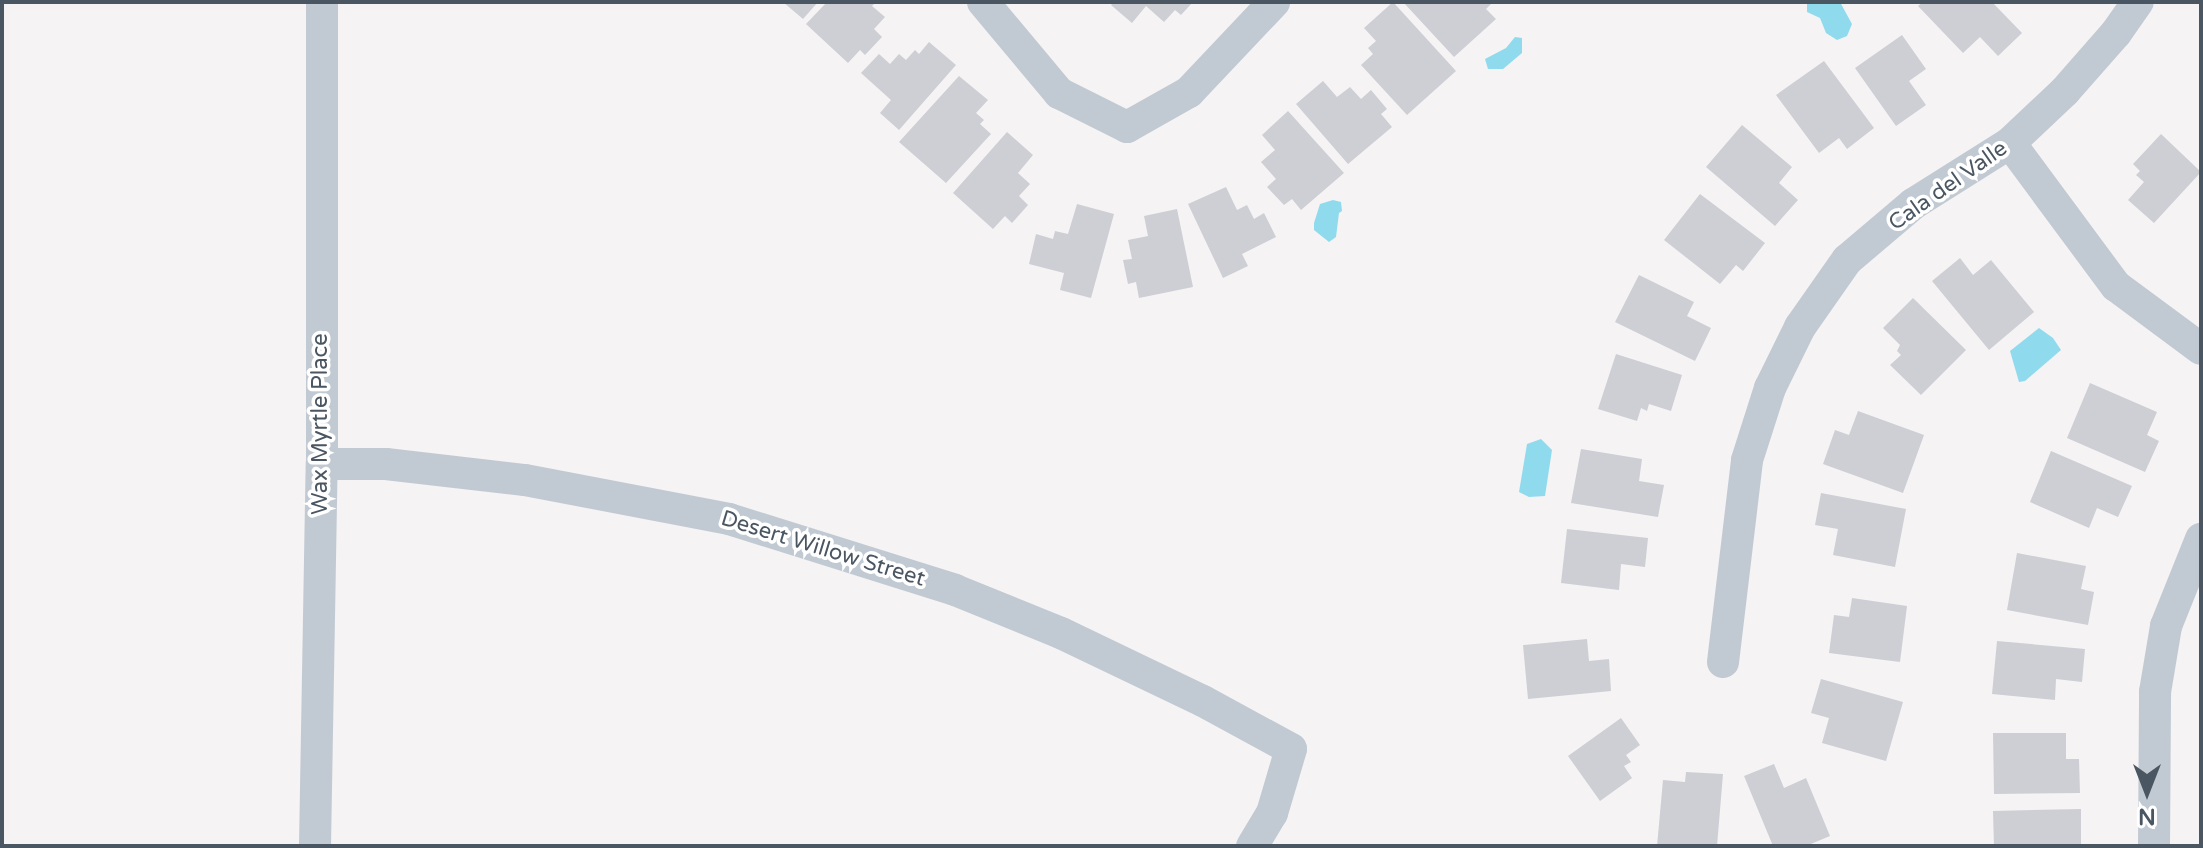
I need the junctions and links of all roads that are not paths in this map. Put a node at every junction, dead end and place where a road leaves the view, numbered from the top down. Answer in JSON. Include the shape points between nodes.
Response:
{"nodes":[{"id":1,"x":322,"y":2,"type":"edge"},
{"id":2,"x":983,"y":2,"type":"edge"},
{"id":3,"x":1274,"y":2,"type":"edge"},
{"id":4,"x":2138,"y":2,"type":"edge"},
{"id":5,"x":2010,"y":143,"type":"junction"},
{"id":6,"x":2201,"y":349,"type":"edge"},
{"id":7,"x":322,"y":464,"type":"junction"},
{"id":8,"x":2201,"y":539,"type":"edge"},
{"id":9,"x":1723,"y":662,"type":"dead end"},
{"id":10,"x":315,"y":846,"type":"edge"},
{"id":11,"x":1252,"y":846,"type":"edge"},
{"id":12,"x":2154,"y":846,"type":"edge"}],
"edges":[{"from":1,"to":7,"type":"street","name":"Wax Myrtle Place"},
{"from":2,"to":3,"type":"street","via":[[1059,93],[1127,127],[1189,92]]},
{"from":4,"to":5,"type":"street","name":"Cala del Valle","via":[[2075,80]]},
{"from":5,"to":6,"type":"street","via":[[2116,286]]},
{"from":5,"to":9,"type":"street","name":"Cala del Valle","via":[[1913,204],[1847,260],[1800,327],[1770,388],[1747,460]]},
{"from":7,"to":10,"type":"street","name":"Wax Myrtle Place"},
{"from":7,"to":11,"type":"street","name":"Desert Willow Street","via":[[386,464],[525,480],[729,519],[955,590],[1061,633],[1291,749],[1272,813]]},
{"from":8,"to":12,"type":"street","via":[[2166,626],[2155,692]]}]}
